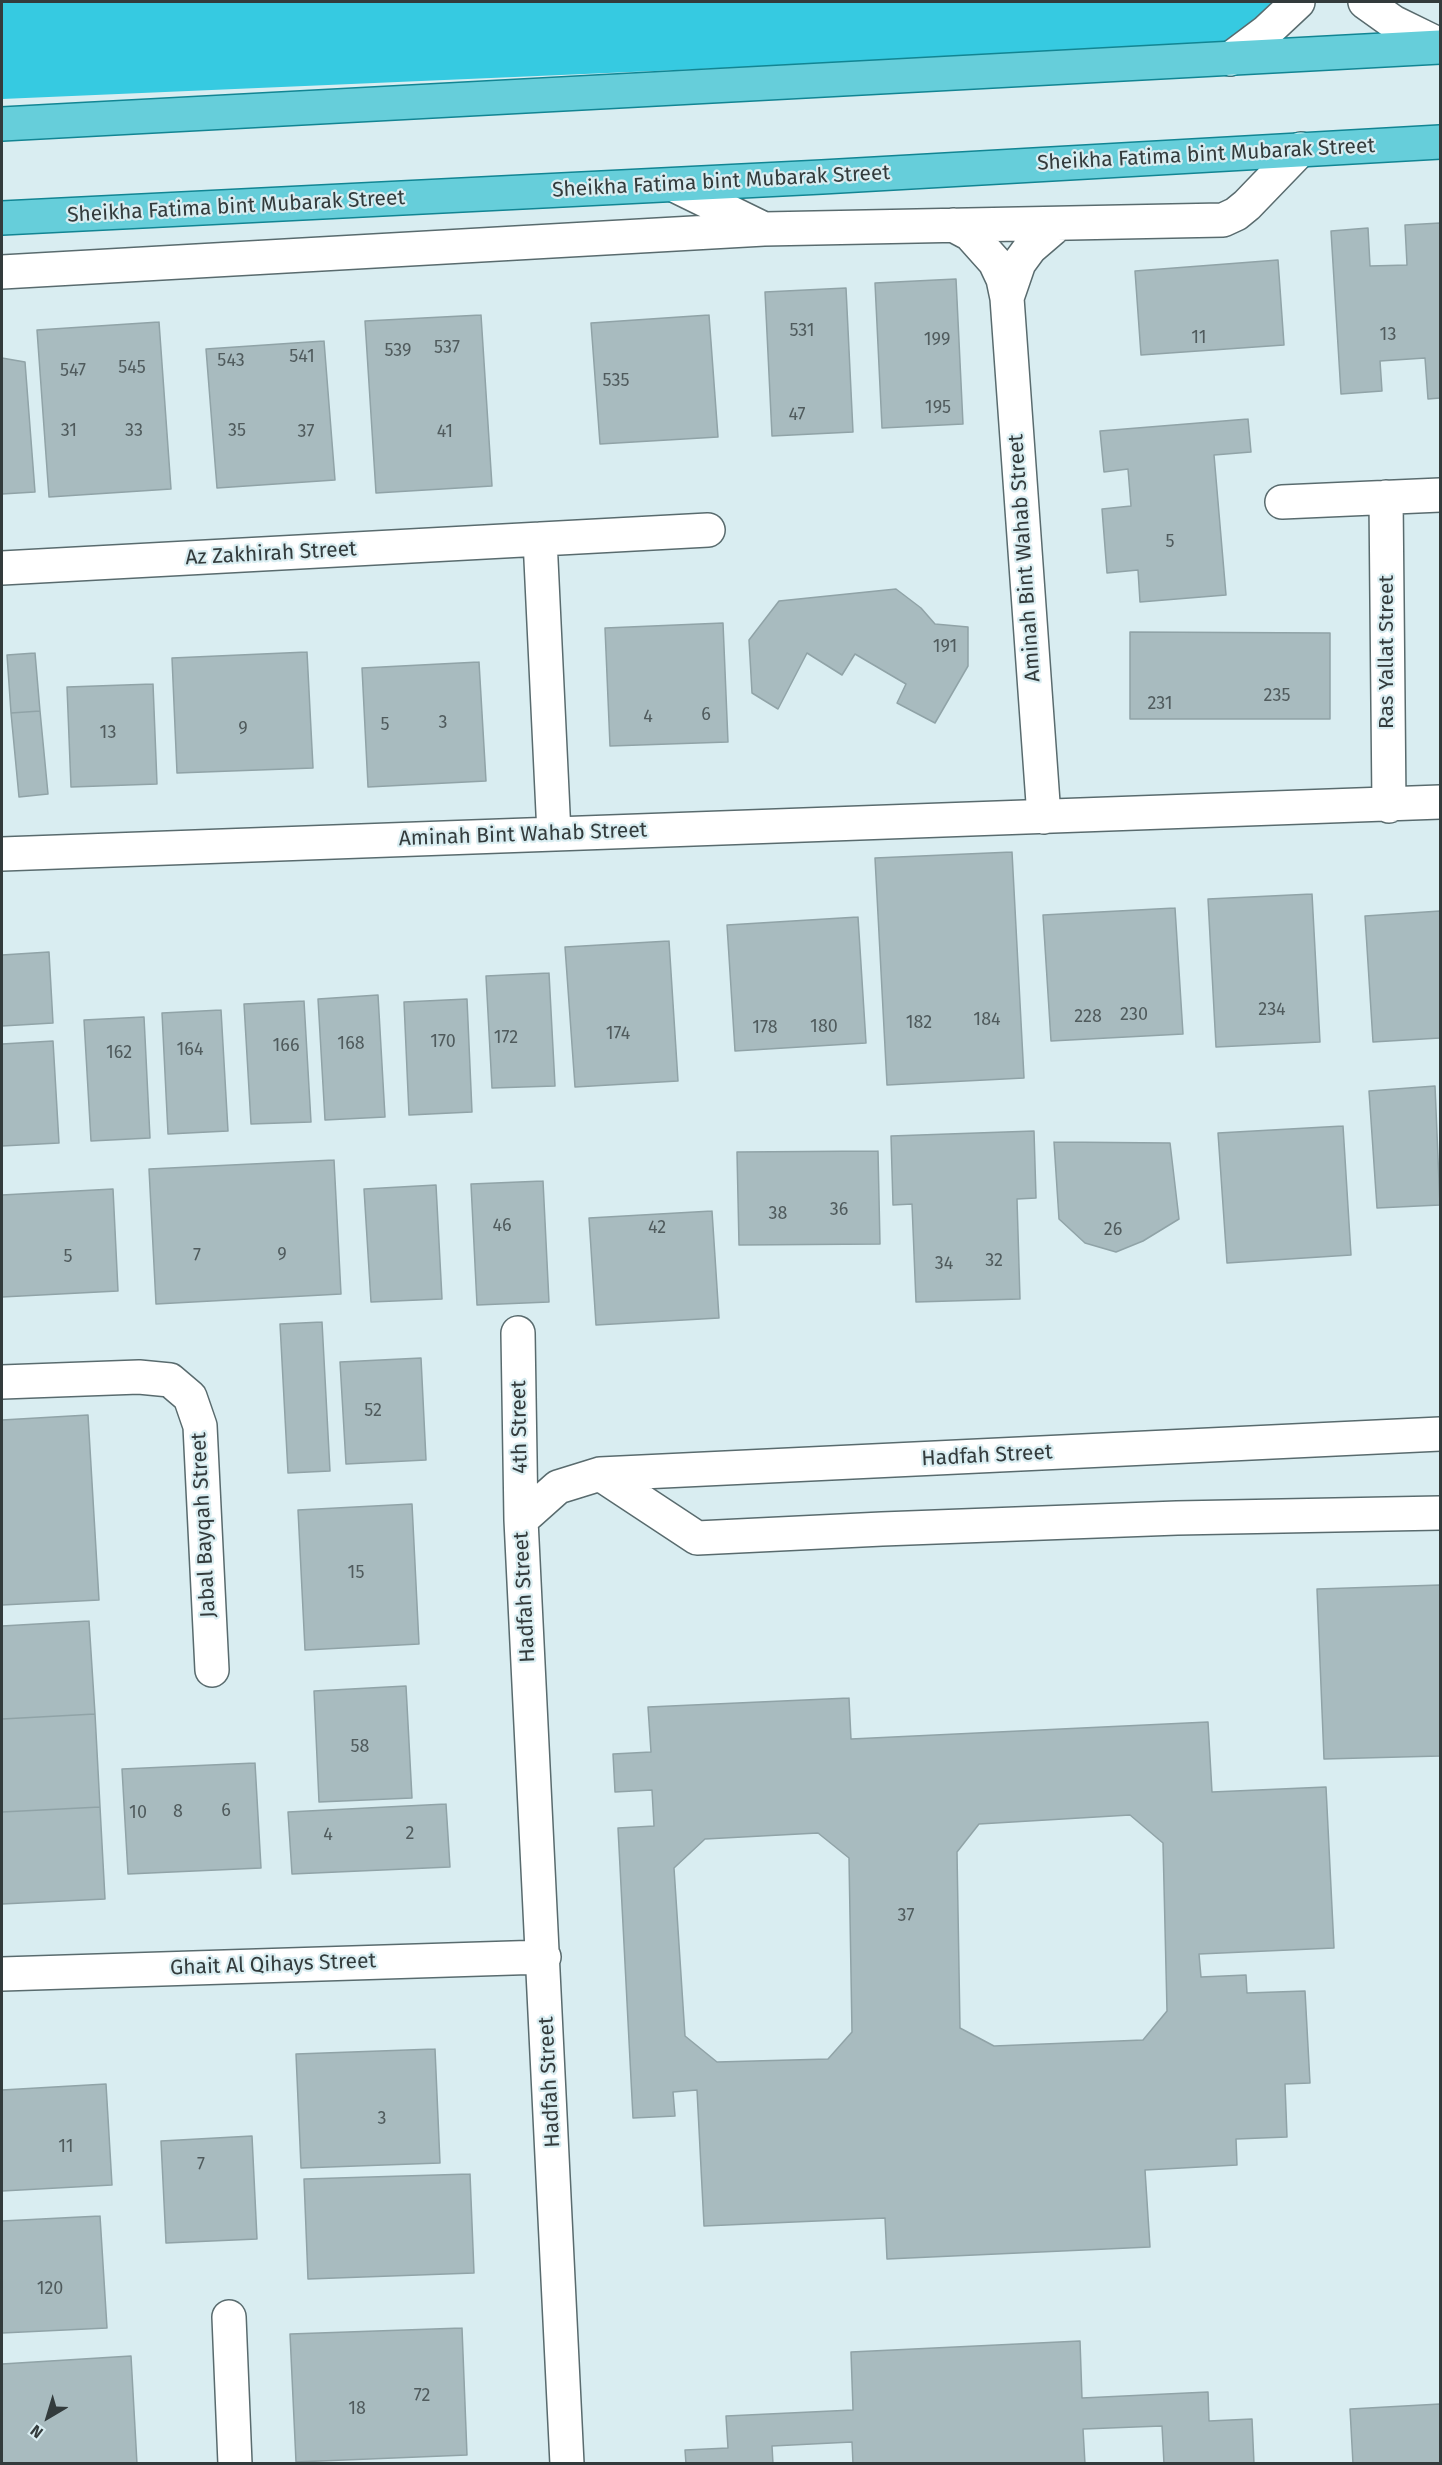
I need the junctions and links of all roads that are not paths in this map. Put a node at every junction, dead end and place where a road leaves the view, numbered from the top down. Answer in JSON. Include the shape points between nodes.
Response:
{"nodes":[{"id":1,"x":1298,"y":2,"type":"edge"},
{"id":2,"x":1365,"y":2,"type":"edge"},
{"id":3,"x":1440,"y":46,"type":"edge"},
{"id":4,"x":1230,"y":59,"type":"junction"},
{"id":5,"x":2,"y":124,"type":"edge"},
{"id":6,"x":1440,"y":142,"type":"edge"},
{"id":7,"x":1301,"y":149,"type":"junction"},
{"id":8,"x":674,"y":184,"type":"junction"},
{"id":9,"x":2,"y":218,"type":"edge"},
{"id":10,"x":1058,"y":224,"type":"junction"},
{"id":11,"x":953,"y":225,"type":"junction"},
{"id":12,"x":764,"y":230,"type":"junction"},
{"id":13,"x":2,"y":272,"type":"edge"},
{"id":14,"x":1007,"y":298,"type":"junction"},
{"id":15,"x":1440,"y":495,"type":"edge"},
{"id":16,"x":1386,"y":497,"type":"junction"},
{"id":17,"x":1282,"y":502,"type":"dead end"},
{"id":18,"x":708,"y":530,"type":"dead end"},
{"id":19,"x":540,"y":539,"type":"junction"},
{"id":20,"x":2,"y":568,"type":"edge"},
{"id":21,"x":1440,"y":802,"type":"edge"},
{"id":22,"x":1389,"y":806,"type":"junction"},
{"id":23,"x":1044,"y":817,"type":"junction"},
{"id":24,"x":554,"y":834,"type":"junction"},
{"id":25,"x":2,"y":854,"type":"edge"},
{"id":26,"x":518,"y":1333,"type":"dead end"},
{"id":27,"x":2,"y":1382,"type":"edge"},
{"id":28,"x":1440,"y":1434,"type":"edge"},
{"id":29,"x":600,"y":1474,"type":"junction"},
{"id":30,"x":1440,"y":1513,"type":"edge"},
{"id":31,"x":521,"y":1520,"type":"junction"},
{"id":32,"x":212,"y":1670,"type":"dead end"},
{"id":33,"x":544,"y":1957,"type":"junction"},
{"id":34,"x":2,"y":1974,"type":"edge"},
{"id":35,"x":229,"y":2317,"type":"dead end"},
{"id":36,"x":235,"y":2463,"type":"edge"},
{"id":37,"x":567,"y":2463,"type":"edge"}],
"edges":[{"from":1,"to":4,"type":"street"},
{"from":2,"to":3,"type":"street","via":[[1393,22]]},
{"from":3,"to":4,"type":"main road"},
{"from":4,"to":5,"type":"main road"},
{"from":6,"to":7,"type":"main road","name":"Sheikha Fatima bint Mubarak Street"},
{"from":7,"to":8,"type":"main road","name":"Sheikha Fatima bint Mubarak Street"},
{"from":7,"to":10,"type":"street","via":[[1247,205],[1223,220]]},
{"from":8,"to":9,"type":"main road","name":"Sheikha Fatima bint Mubarak Street"},
{"from":8,"to":12,"type":"street"},
{"from":10,"to":11,"type":"street"},
{"from":10,"to":14,"type":"street","name":"Aminah Bint Wahab Street","via":[[1019,263]]},
{"from":11,"to":12,"type":"street"},
{"from":11,"to":14,"type":"street","name":"Aminah Bint Wahab Street","via":[[970,234],[995,262]]},
{"from":12,"to":13,"type":"street"},
{"from":14,"to":23,"type":"street","name":"Aminah Bint Wahab Street"},
{"from":15,"to":16,"type":"street"},
{"from":16,"to":17,"type":"street"},
{"from":16,"to":22,"type":"street","name":"Ras Yallat Street"},
{"from":18,"to":19,"type":"street","name":"Az Zakhirah Street"},
{"from":19,"to":20,"type":"street","name":"Az Zakhirah Street"},
{"from":19,"to":24,"type":"street"},
{"from":21,"to":22,"type":"street","name":"Aminah Bint Wahab Street"},
{"from":22,"to":23,"type":"street","name":"Aminah Bint Wahab Street"},
{"from":23,"to":24,"type":"street","name":"Aminah Bint Wahab Street"},
{"from":24,"to":25,"type":"street","name":"Aminah Bint Wahab Street"},
{"from":26,"to":31,"type":"street","name":"4th Street"},
{"from":27,"to":32,"type":"street","name":"Jabal Bayqah Street","via":[[139,1377],[170,1380],[190,1397],[200,1426]]},
{"from":28,"to":29,"type":"street","name":"Hadfah Street"},
{"from":29,"to":30,"type":"street","via":[[697,1538],[1177,1518]]},
{"from":29,"to":31,"type":"street","name":"Hadfah Street","via":[[558,1487]]},
{"from":31,"to":33,"type":"street","name":"Hadfah Street"},
{"from":33,"to":34,"type":"street","name":"Ghait Al Qihays Street"},
{"from":33,"to":37,"type":"street","name":"Hadfah Street"},
{"from":35,"to":36,"type":"street"}]}
